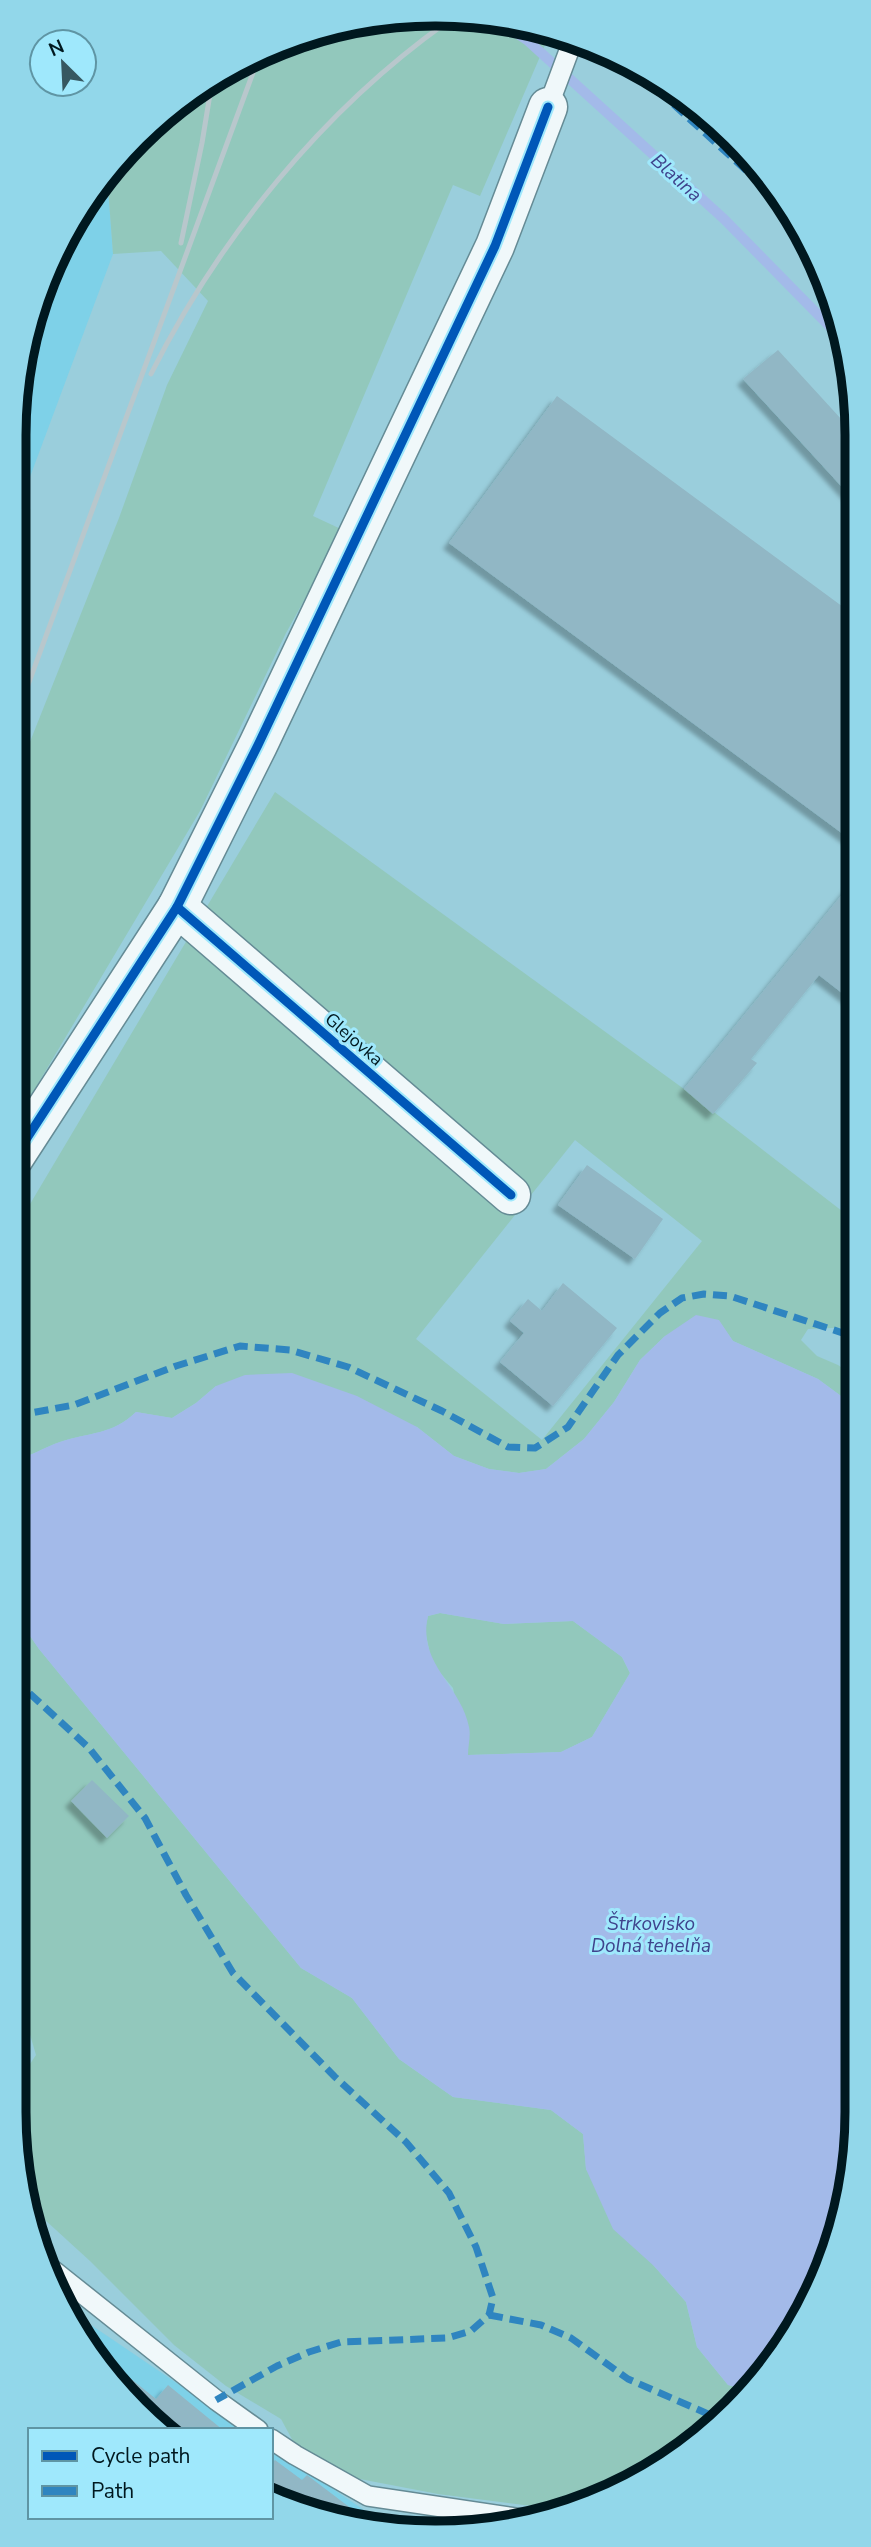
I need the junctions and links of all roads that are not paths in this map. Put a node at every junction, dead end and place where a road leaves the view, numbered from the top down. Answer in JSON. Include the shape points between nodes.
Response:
{"nodes":[{"id":1,"x":570,"y":49,"type":"edge"},
{"id":2,"x":548,"y":107,"type":"joint"},
{"id":3,"x":177,"y":907,"type":"junction"},
{"id":4,"x":26,"y":1140,"type":"edge"},
{"id":5,"x":510,"y":1195,"type":"dead end"},
{"id":6,"x":61,"y":2276,"type":"edge"},
{"id":7,"x":255,"y":2428,"type":"edge"},
{"id":8,"x":273,"y":2440,"type":"edge"},
{"id":9,"x":499,"y":2515,"type":"edge"}],
"edges":[{"from":1,"to":2,"type":"lane"},
{"from":2,"to":3,"type":"street","via":[[495,246]]},
{"from":3,"to":4,"type":"street"},
{"from":3,"to":5,"type":"street","name":"Glejovka"},
{"from":6,"to":7,"type":"lane"},
{"from":8,"to":9,"type":"lane","via":[[368,2496]]}]}
